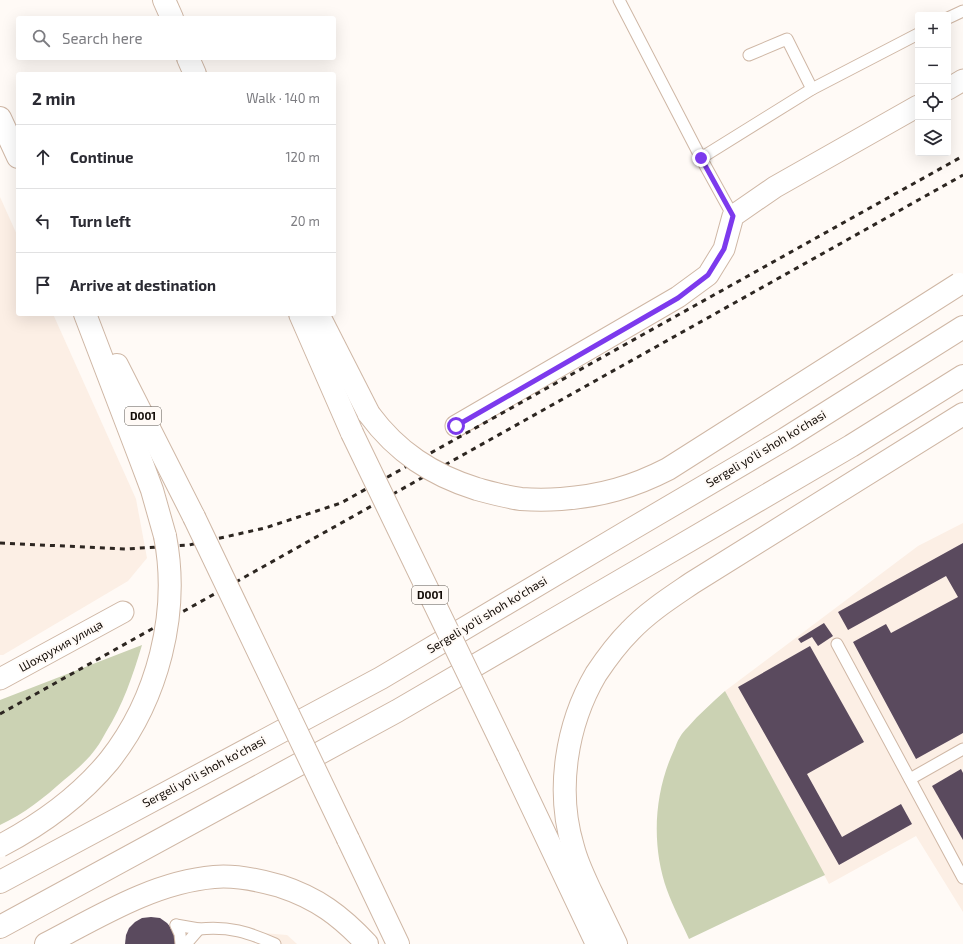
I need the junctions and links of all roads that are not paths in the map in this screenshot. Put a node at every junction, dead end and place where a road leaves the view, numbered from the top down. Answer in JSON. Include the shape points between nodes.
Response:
{"nodes":[{"id":1,"x":164,"y":0,"type":"edge"},
{"id":2,"x":619,"y":0,"type":"edge"},
{"id":3,"x":963,"y":11,"type":"edge"},
{"id":4,"x":171,"y":16,"type":"edge"},
{"id":5,"x":951,"y":17,"type":"edge"},
{"id":6,"x":915,"y":36,"type":"edge"},
{"id":7,"x":749,"y":55,"type":"dead end"},
{"id":8,"x":963,"y":80,"type":"edge"},
{"id":9,"x":951,"y":87,"type":"edge"},
{"id":10,"x":812,"y":89,"type":"junction"},
{"id":11,"x":915,"y":108,"type":"edge"},
{"id":12,"x":0,"y":118,"type":"edge"},
{"id":13,"x":16,"y":154,"type":"edge"},
{"id":14,"x":701,"y":158,"type":"junction"},
{"id":15,"x":733,"y":216,"type":"junction"},
{"id":16,"x":961,"y":283,"type":"edge"},
{"id":17,"x":85,"y":316,"type":"edge"},
{"id":18,"x":93,"y":316,"type":"edge"},
{"id":19,"x":301,"y":316,"type":"edge"},
{"id":20,"x":319,"y":316,"type":"edge"},
{"id":21,"x":963,"y":327,"type":"edge"},
{"id":22,"x":963,"y":376,"type":"edge"},
{"id":23,"x":963,"y":414,"type":"edge"},
{"id":24,"x":456,"y":426,"type":"dead end"},
{"id":25,"x":123,"y":612,"type":"dead end"},
{"id":26,"x":837,"y":644,"type":"dead end"},
{"id":27,"x":0,"y":679,"type":"edge"},
{"id":28,"x":963,"y":749,"type":"edge"},
{"id":29,"x":910,"y":779,"type":"junction"},
{"id":30,"x":0,"y":846,"type":"edge"},
{"id":31,"x":963,"y":878,"type":"edge"},
{"id":32,"x":0,"y":882,"type":"edge"},
{"id":33,"x":0,"y":927,"type":"edge"},
{"id":34,"x":199,"y":929,"type":"junction"},
{"id":35,"x":46,"y":944,"type":"edge"},
{"id":36,"x":181,"y":944,"type":"edge"},
{"id":37,"x":186,"y":944,"type":"edge"},
{"id":38,"x":275,"y":944,"type":"edge"},
{"id":39,"x":367,"y":944,"type":"edge"},
{"id":40,"x":398,"y":944,"type":"edge"},
{"id":41,"x":597,"y":944,"type":"edge"},
{"id":42,"x":616,"y":944,"type":"edge"}],
"edges":[{"from":1,"to":4,"type":"main road"},
{"from":2,"to":14,"type":"lane"},
{"from":3,"to":5,"type":"lane"},
{"from":6,"to":10,"type":"lane"},
{"from":7,"to":10,"type":"lane","via":[[787,40]]},
{"from":8,"to":9,"type":"street"},
{"from":10,"to":14,"type":"lane"},
{"from":11,"to":15,"type":"street","via":[[775,187]]},
{"from":12,"to":13,"type":"main road"},
{"from":14,"to":15,"type":"lane"},
{"from":15,"to":24,"type":"street","via":[[724,249],[708,275],[678,298]]},
{"from":16,"to":20,"type":"main road","bridge":true,"via":[[668,469],[630,485],[576,498],[523,499],[502,495],[463,484],[434,472],[408,455],[387,437],[369,414]]},
{"from":17,"to":30,"type":"main road","bridge":true,"via":[[152,490],[165,536],[170,581],[167,626],[158,665],[145,702],[115,753],[85,786],[49,817]]},
{"from":18,"to":40,"type":"main road","number":"D001","bridge":true,"via":[[194,517]]},
{"from":19,"to":41,"type":"main road","number":"D001","bridge":true,"via":[[352,433]]},
{"from":21,"to":32,"type":"main road","name":"Sergeli yo‘li shoh ko‘chasi","via":[[785,439],[381,678]]},
{"from":22,"to":33,"type":"main road","via":[[851,446],[397,711]]},
{"from":23,"to":42,"type":"main road","via":[[661,604],[630,631],[596,675],[573,731],[567,759],[565,803],[572,846]]},
{"from":25,"to":27,"type":"street","name":"Шохрухия улица"},
{"from":26,"to":29,"type":"lane"},
{"from":28,"to":29,"type":"lane"},
{"from":29,"to":31,"type":"lane"},
{"from":34,"to":36,"type":"lane","via":[[176,925]]},
{"from":34,"to":37,"type":"lane"},
{"from":34,"to":38,"type":"lane","via":[[236,930]]},
{"from":35,"to":39,"type":"main road","via":[[114,908],[155,891],[175,884],[215,877],[258,880],[308,897],[341,918]]}]}
